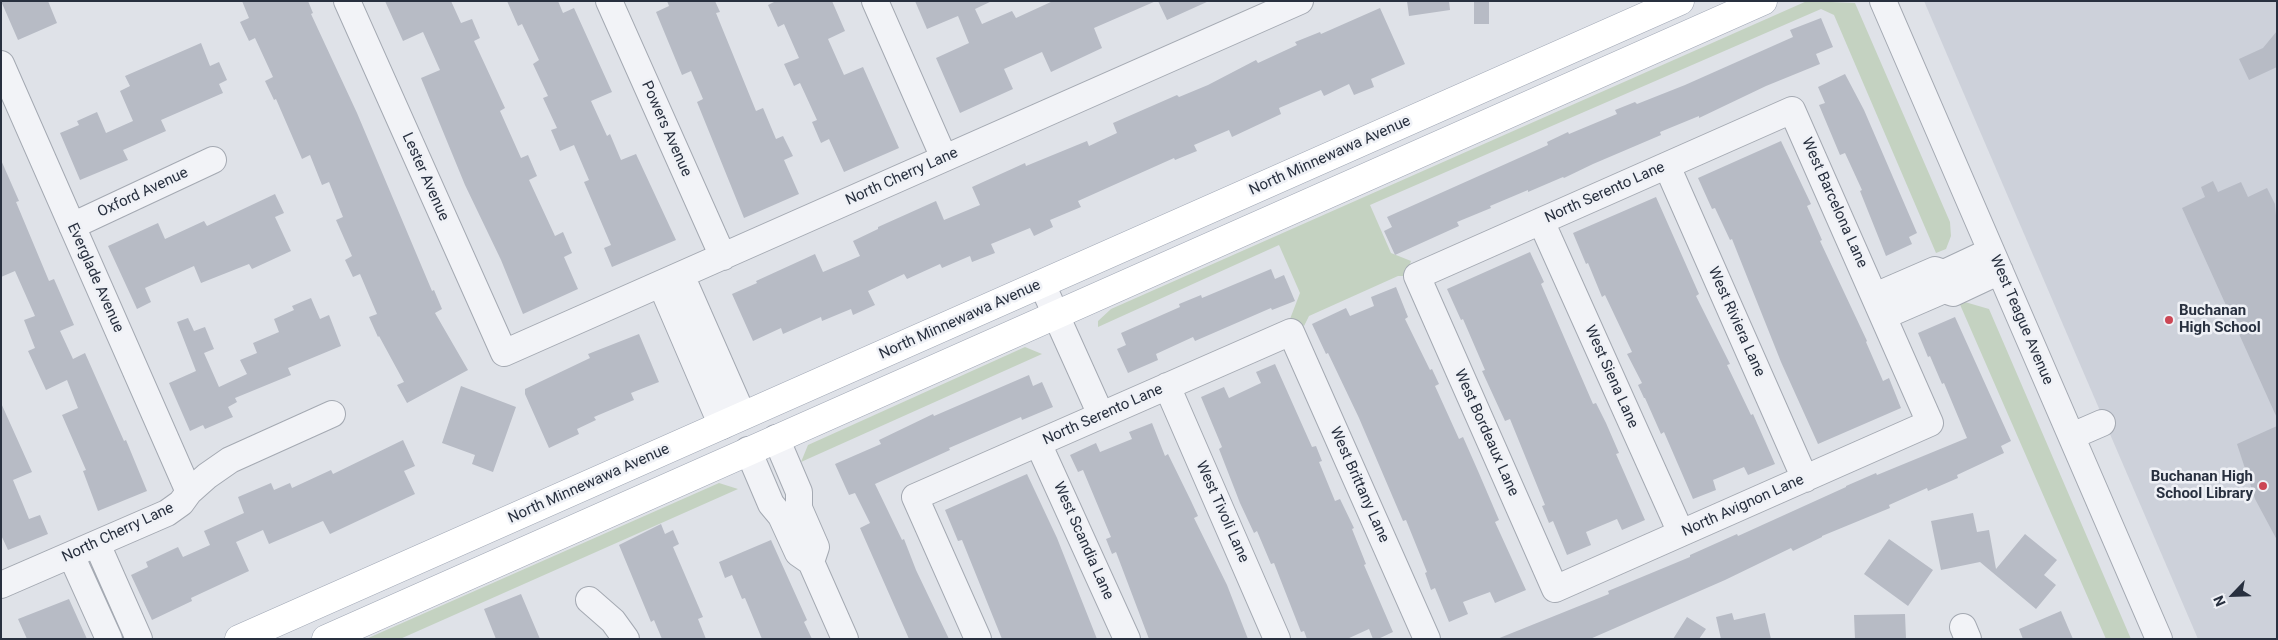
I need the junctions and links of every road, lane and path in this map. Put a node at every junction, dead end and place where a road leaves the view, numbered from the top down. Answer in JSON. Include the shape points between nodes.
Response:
{"nodes":[{"id":1,"x":347,"y":1,"type":"edge"},
{"id":2,"x":608,"y":1,"type":"edge"},
{"id":3,"x":876,"y":1,"type":"edge"},
{"id":4,"x":1300,"y":1,"type":"edge"},
{"id":5,"x":1680,"y":1,"type":"edge"},
{"id":6,"x":1763,"y":1,"type":"edge"},
{"id":7,"x":1883,"y":1,"type":"edge"},
{"id":8,"x":1,"y":64,"type":"edge"},
{"id":9,"x":1792,"y":110,"type":"joint"},
{"id":10,"x":944,"y":158,"type":"junction"},
{"id":11,"x":213,"y":160,"type":"dead end"},
{"id":12,"x":1667,"y":166,"type":"junction"},
{"id":13,"x":1541,"y":221,"type":"junction"},
{"id":14,"x":72,"y":226,"type":"junction"},
{"id":15,"x":1992,"y":253,"type":"junction"},
{"id":16,"x":723,"y":257,"type":"junction"},
{"id":17,"x":1417,"y":276,"type":"joint"},
{"id":18,"x":671,"y":280,"type":"junction"},
{"id":19,"x":1939,"y":280,"type":"junction"},
{"id":20,"x":1042,"y":284,"type":"junction"},
{"id":21,"x":1879,"y":306,"type":"junction"},
{"id":22,"x":1057,"y":316,"type":"junction"},
{"id":23,"x":965,"y":317,"type":"junction"},
{"id":24,"x":1291,"y":332,"type":"joint"},
{"id":25,"x":504,"y":353,"type":"joint"},
{"id":26,"x":1167,"y":386,"type":"junction"},
{"id":27,"x":332,"y":414,"type":"dead end"},
{"id":28,"x":1101,"y":415,"type":"junction"},
{"id":29,"x":733,"y":421,"type":"junction"},
{"id":30,"x":1930,"y":423,"type":"joint"},
{"id":31,"x":2102,"y":423,"type":"dead end"},
{"id":32,"x":2072,"y":436,"type":"junction"},
{"id":33,"x":776,"y":438,"type":"junction"},
{"id":34,"x":1038,"y":443,"type":"junction"},
{"id":35,"x":748,"y":450,"type":"junction"},
{"id":36,"x":1805,"y":479,"type":"junction"},
{"id":37,"x":189,"y":492,"type":"junction"},
{"id":38,"x":790,"y":512,"type":"junction"},
{"id":39,"x":1681,"y":533,"type":"junction"},
{"id":40,"x":97,"y":544,"type":"junction"},
{"id":41,"x":71,"y":554,"type":"junction"},
{"id":42,"x":495,"y":564,"type":"junction"},
{"id":43,"x":1,"y":585,"type":"edge"},
{"id":44,"x":1555,"y":589,"type":"joint"},
{"id":45,"x":589,"y":600,"type":"dead end"},
{"id":46,"x":109,"y":639,"type":"edge"},
{"id":47,"x":139,"y":639,"type":"edge"},
{"id":48,"x":240,"y":639,"type":"edge"},
{"id":49,"x":326,"y":639,"type":"edge"},
{"id":50,"x":626,"y":639,"type":"edge"},
{"id":51,"x":845,"y":639,"type":"edge"},
{"id":52,"x":978,"y":639,"type":"edge"},
{"id":53,"x":1127,"y":639,"type":"edge"},
{"id":54,"x":1278,"y":639,"type":"edge"},
{"id":55,"x":1427,"y":639,"type":"edge"},
{"id":56,"x":2159,"y":639,"type":"edge"}],
"edges":[{"from":1,"to":25,"type":"street","name":"Lester Avenue"},
{"from":2,"to":16,"type":"street","name":"Powers Avenue"},
{"from":3,"to":10,"type":"street"},
{"from":4,"to":10,"type":"street","name":"North Cherry Lane"},
{"from":5,"to":20,"type":"main road","name":"North Minnewawa Avenue"},
{"from":6,"to":22,"type":"main road"},
{"from":7,"to":15,"type":"street","name":"West Teague Avenue"},
{"from":8,"to":14,"type":"street","name":"Everglade Avenue"},
{"from":9,"to":12,"type":"street","name":"North Serento Lane"},
{"from":9,"to":21,"type":"street","name":"West Barcelona Lane"},
{"from":10,"to":16,"type":"street","name":"North Cherry Lane"},
{"from":11,"to":14,"type":"street","name":"Oxford Avenue"},
{"from":12,"to":13,"type":"street","name":"North Serento Lane"},
{"from":12,"to":36,"type":"street","name":"West Riviera Lane"},
{"from":13,"to":17,"type":"street","name":"North Serento Lane"},
{"from":13,"to":39,"type":"street","name":"West Siena Lane"},
{"from":14,"to":37,"type":"street","name":"Everglade Avenue"},
{"from":15,"to":19,"type":"street","via":[[1953,293]]},
{"from":15,"to":19,"type":"street","via":[[1938,259]]},
{"from":15,"to":32,"type":"street","name":"West Teague Avenue"},
{"from":16,"to":18,"type":"street","name":"North Cherry Lane"},
{"from":17,"to":44,"type":"street","name":"West Bordeaux Lane"},
{"from":18,"to":25,"type":"street","name":"North Cherry Lane"},
{"from":18,"to":29,"type":"street"},
{"from":19,"to":21,"type":"street"},
{"from":20,"to":22,"type":"street"},
{"from":20,"to":23,"type":"main road","name":"North Minnewawa Avenue"},
{"from":21,"to":30,"type":"street","name":"West Barcelona Lane"},
{"from":22,"to":28,"type":"street"},
{"from":22,"to":33,"type":"main road"},
{"from":23,"to":29,"type":"main road","name":"North Minnewawa Avenue"},
{"from":23,"to":35,"type":"main road","via":[[920,353],[760,426],[748,441]]},
{"from":24,"to":26,"type":"street","name":"North Serento Lane"},
{"from":24,"to":55,"type":"street","name":"West Brittany Lane"},
{"from":26,"to":28,"type":"street","name":"North Serento Lane"},
{"from":26,"to":54,"type":"street","name":"West Tivoli Lane"},
{"from":27,"to":37,"type":"street","name":"North Cherry Lane","via":[[230,460]]},
{"from":28,"to":34,"type":"street","name":"North Serento Lane"},
{"from":29,"to":42,"type":"main road","via":[[737,431],[728,440],[554,517]]},
{"from":29,"to":48,"type":"main road","name":"North Minnewawa Avenue"},
{"from":30,"to":36,"type":"street","name":"North Avignon Lane"},
{"from":31,"to":32,"type":"street"},
{"from":32,"to":56,"type":"street","name":"West Teague Avenue"},
{"from":33,"to":35,"type":"main road"},
{"from":33,"to":38,"type":"street","via":[[799,492]]},
{"from":34,"to":52,"type":"street","name":"North Serento Lane","via":[[915,498]]},
{"from":34,"to":53,"type":"street","name":"West Scandia Lane"},
{"from":35,"to":38,"type":"street","via":[[771,504]]},
{"from":35,"to":42,"type":"main road"},
{"from":36,"to":39,"type":"street","name":"North Avignon Lane"},
{"from":37,"to":40,"type":"street","name":"North Cherry Lane","via":[[167,513]]},
{"from":38,"to":51,"type":"street","via":[[798,553],[811,562]]},
{"from":39,"to":44,"type":"street","name":"North Avignon Lane"},
{"from":40,"to":41,"type":"street","name":"North Cherry Lane"},
{"from":40,"to":47,"type":"street"},
{"from":41,"to":43,"type":"street","name":"North Cherry Lane"},
{"from":41,"to":46,"type":"street"},
{"from":42,"to":49,"type":"main road"},
{"from":45,"to":50,"type":"street"}]}
